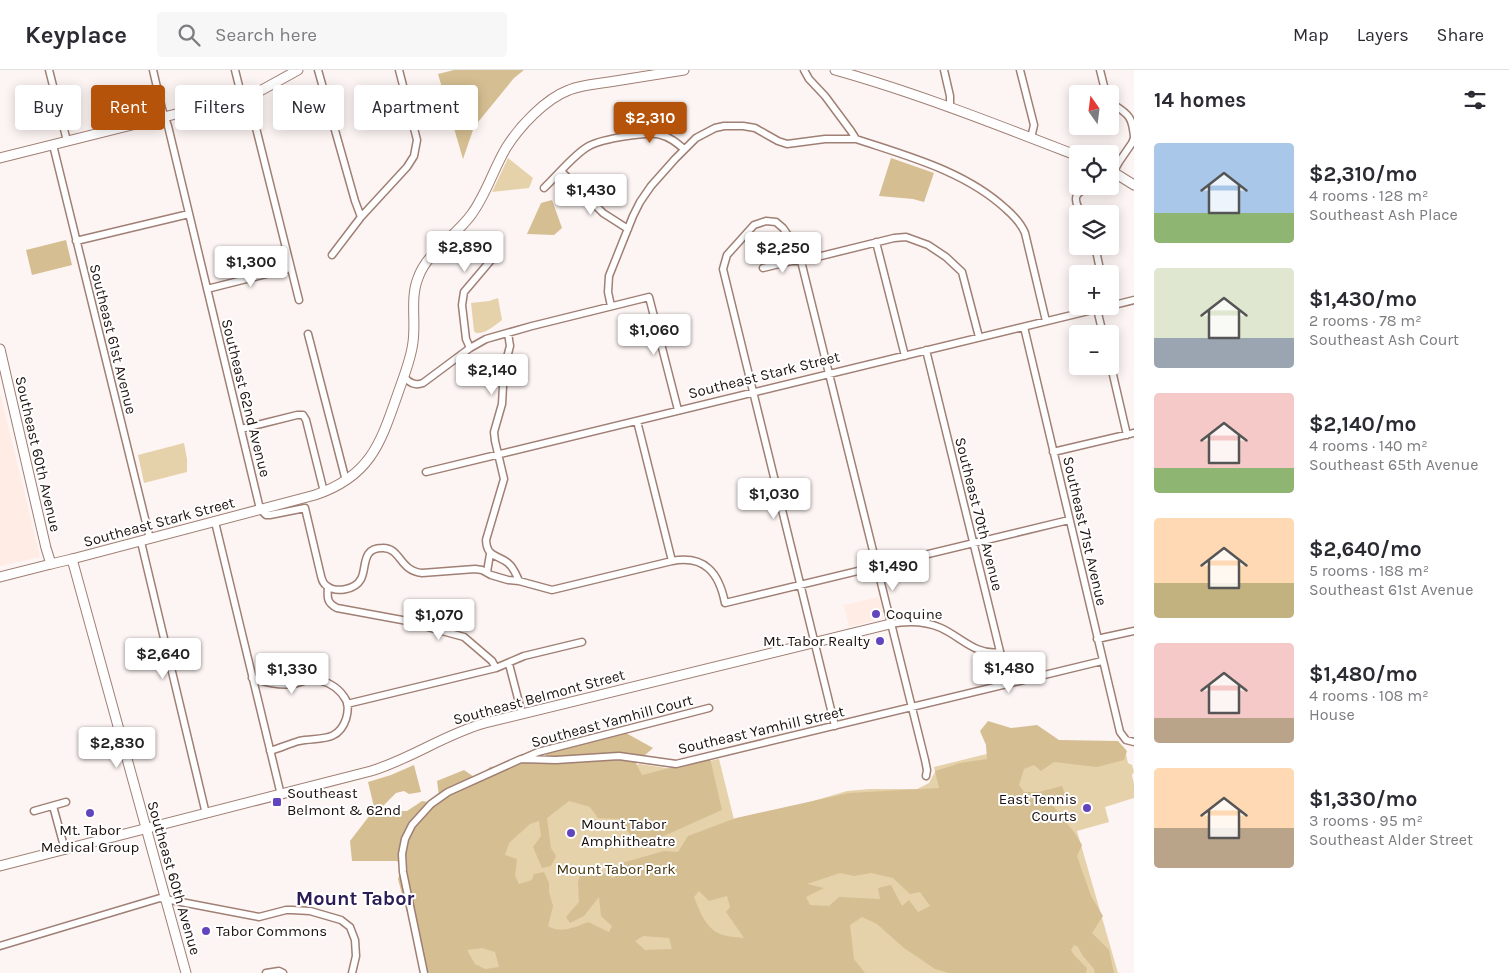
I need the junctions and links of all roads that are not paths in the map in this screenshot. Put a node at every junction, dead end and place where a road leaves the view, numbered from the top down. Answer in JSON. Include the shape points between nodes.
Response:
{"nodes":[{"id":1,"x":49,"y":70,"type":"edge"},
{"id":2,"x":153,"y":70,"type":"edge"},
{"id":3,"x":235,"y":70,"type":"edge"},
{"id":4,"x":298,"y":70,"type":"edge"},
{"id":5,"x":318,"y":70,"type":"edge"},
{"id":6,"x":399,"y":70,"type":"edge"},
{"id":7,"x":684,"y":70,"type":"edge"},
{"id":8,"x":804,"y":70,"type":"edge"},
{"id":9,"x":835,"y":70,"type":"edge"},
{"id":10,"x":944,"y":70,"type":"edge"},
{"id":11,"x":1020,"y":70,"type":"edge"},
{"id":12,"x":1100,"y":70,"type":"edge"},
{"id":13,"x":858,"y":73,"type":"edge"},
{"id":14,"x":157,"y":85,"type":"edge"},
{"id":15,"x":241,"y":85,"type":"edge"},
{"id":16,"x":1104,"y":85,"type":"edge"},
{"id":17,"x":263,"y":89,"type":"edge"},
{"id":18,"x":950,"y":108,"type":"junction"},
{"id":19,"x":1119,"y":108,"type":"edge"},
{"id":20,"x":175,"y":114,"type":"edge"},
{"id":21,"x":165,"y":117,"type":"joint"},
{"id":22,"x":111,"y":130,"type":"edge"},
{"id":23,"x":254,"y":130,"type":"edge"},
{"id":24,"x":1134,"y":137,"type":"edge"},
{"id":25,"x":1031,"y":138,"type":"junction"},
{"id":26,"x":856,"y":139,"type":"junction"},
{"id":27,"x":66,"y":141,"type":"junction"},
{"id":28,"x":53,"y":145,"type":"junction"},
{"id":29,"x":684,"y":149,"type":"junction"},
{"id":30,"x":1069,"y":153,"type":"edge"},
{"id":31,"x":0,"y":158,"type":"edge"},
{"id":32,"x":1119,"y":162,"type":"edge"},
{"id":33,"x":562,"y":172,"type":"junction"},
{"id":34,"x":1119,"y":178,"type":"edge"},
{"id":35,"x":1134,"y":186,"type":"edge"},
{"id":36,"x":544,"y":188,"type":"dead end"},
{"id":37,"x":189,"y":214,"type":"junction"},
{"id":38,"x":361,"y":217,"type":"junction"},
{"id":39,"x":628,"y":228,"type":"junction"},
{"id":40,"x":76,"y":242,"type":"junction"},
{"id":41,"x":876,"y":242,"type":"junction"},
{"id":42,"x":497,"y":253,"type":"dead end"},
{"id":43,"x":332,"y":254,"type":"dead end"},
{"id":44,"x":801,"y":261,"type":"junction"},
{"id":45,"x":290,"y":268,"type":"junction"},
{"id":46,"x":763,"y":268,"type":"dead end"},
{"id":47,"x":207,"y":288,"type":"junction"},
{"id":48,"x":298,"y":300,"type":"dead end"},
{"id":49,"x":1134,"y":300,"type":"edge"},
{"id":50,"x":1119,"y":304,"type":"edge"},
{"id":51,"x":611,"y":306,"type":"junction"},
{"id":52,"x":1072,"y":315,"type":"edge"},
{"id":53,"x":1046,"y":321,"type":"junction"},
{"id":54,"x":1024,"y":327,"type":"junction"},
{"id":55,"x":508,"y":333,"type":"junction"},
{"id":56,"x":308,"y":334,"type":"dead end"},
{"id":57,"x":979,"y":337,"type":"junction"},
{"id":58,"x":470,"y":348,"type":"junction"},
{"id":59,"x":0,"y":349,"type":"edge"},
{"id":60,"x":926,"y":350,"type":"junction"},
{"id":61,"x":905,"y":356,"type":"junction"},
{"id":62,"x":829,"y":374,"type":"junction"},
{"id":63,"x":1114,"y":375,"type":"edge"},
{"id":64,"x":404,"y":377,"type":"junction"},
{"id":65,"x":753,"y":392,"type":"junction"},
{"id":66,"x":678,"y":410,"type":"junction"},
{"id":67,"x":637,"y":421,"type":"junction"},
{"id":68,"x":241,"y":430,"type":"junction"},
{"id":69,"x":1130,"y":434,"type":"edge"},
{"id":70,"x":1053,"y":452,"type":"junction"},
{"id":71,"x":498,"y":455,"type":"junction"},
{"id":72,"x":426,"y":472,"type":"dead end"},
{"id":73,"x":346,"y":481,"type":"junction"},
{"id":74,"x":324,"y":492,"type":"junction"},
{"id":75,"x":260,"y":509,"type":"junction"},
{"id":76,"x":1069,"y":520,"type":"junction"},
{"id":77,"x":215,"y":522,"type":"junction"},
{"id":78,"x":146,"y":540,"type":"junction"},
{"id":79,"x":974,"y":543,"type":"junction"},
{"id":80,"x":490,"y":554,"type":"junction"},
{"id":81,"x":72,"y":559,"type":"junction"},
{"id":82,"x":672,"y":561,"type":"junction"},
{"id":83,"x":51,"y":564,"type":"junction"},
{"id":84,"x":876,"y":566,"type":"junction"},
{"id":85,"x":487,"y":572,"type":"junction"},
{"id":86,"x":0,"y":577,"type":"edge"},
{"id":87,"x":519,"y":581,"type":"junction"},
{"id":88,"x":801,"y":585,"type":"junction"},
{"id":89,"x":328,"y":587,"type":"junction"},
{"id":90,"x":890,"y":624,"type":"junction"},
{"id":91,"x":1134,"y":630,"type":"edge"},
{"id":92,"x":1097,"y":639,"type":"junction"},
{"id":93,"x":582,"y":642,"type":"dead end"},
{"id":94,"x":815,"y":642,"type":"junction"},
{"id":95,"x":1000,"y":652,"type":"junction"},
{"id":96,"x":1102,"y":661,"type":"junction"},
{"id":97,"x":509,"y":664,"type":"junction"},
{"id":98,"x":496,"y":668,"type":"junction"},
{"id":99,"x":252,"y":678,"type":"junction"},
{"id":100,"x":1008,"y":684,"type":"junction"},
{"id":101,"x":347,"y":704,"type":"junction"},
{"id":102,"x":911,"y":707,"type":"junction"},
{"id":103,"x":709,"y":708,"type":"dead end"},
{"id":104,"x":522,"y":714,"type":"junction"},
{"id":105,"x":835,"y":726,"type":"junction"},
{"id":106,"x":1134,"y":742,"type":"edge"},
{"id":107,"x":270,"y":751,"type":"junction"},
{"id":108,"x":521,"y":759,"type":"junction"},
{"id":109,"x":926,"y":776,"type":"dead end"},
{"id":110,"x":281,"y":795,"type":"junction"},
{"id":111,"x":66,"y":802,"type":"dead end"},
{"id":112,"x":52,"y":806,"type":"junction"},
{"id":113,"x":34,"y":811,"type":"dead end"},
{"id":114,"x":206,"y":814,"type":"junction"},
{"id":115,"x":146,"y":830,"type":"junction"},
{"id":116,"x":65,"y":850,"type":"junction"},
{"id":117,"x":0,"y":866,"type":"edge"},
{"id":118,"x":166,"y":899,"type":"junction"},
{"id":119,"x":0,"y":946,"type":"edge"},
{"id":120,"x":186,"y":973,"type":"edge"},
{"id":121,"x":266,"y":973,"type":"edge"},
{"id":122,"x":283,"y":973,"type":"edge"},
{"id":123,"x":352,"y":973,"type":"edge"},
{"id":124,"x":424,"y":973,"type":"edge"}],
"edges":[{"from":1,"to":27,"type":"street"},
{"from":2,"to":14,"type":"street","name":"Southeast 62nd Avenue"},
{"from":3,"to":15,"type":"street"},
{"from":4,"to":17,"type":"street"},
{"from":5,"to":38,"type":"street"},
{"from":6,"to":38,"type":"street","via":[[416,133],[416,152],[412,161]]},
{"from":7,"to":64,"type":"street","name":"Southeast Stark Street","via":[[570,89],[551,100],[524,126],[505,149],[471,215],[420,272],[414,294],[412,348]]},
{"from":8,"to":26,"type":"street"},
{"from":9,"to":13,"type":"street"},
{"from":10,"to":18,"type":"street"},
{"from":11,"to":25,"type":"street","via":[[1034,125]]},
{"from":12,"to":16,"type":"street"},
{"from":13,"to":18,"type":"street"},
{"from":18,"to":25,"type":"street"},
{"from":19,"to":24,"type":"street","via":[[1131,120]]},
{"from":20,"to":21,"type":"street"},
{"from":21,"to":37,"type":"street","name":"Southeast 62nd Avenue"},
{"from":22,"to":27,"type":"street"},
{"from":23,"to":45,"type":"street"},
{"from":24,"to":32,"type":"street"},
{"from":25,"to":30,"type":"street"},
{"from":26,"to":29,"type":"street","via":[[787,144],[755,128],[724,126],[696,138]]},
{"from":26,"to":53,"type":"street","via":[[968,182],[1015,217],[1025,233]]},
{"from":27,"to":28,"type":"street"},
{"from":28,"to":31,"type":"street"},
{"from":28,"to":40,"type":"street","name":"Southeast 61st Avenue"},
{"from":29,"to":33,"type":"street","via":[[669,137],[659,134],[607,139],[581,152]]},
{"from":29,"to":39,"type":"street","via":[[651,186]]},
{"from":33,"to":36,"type":"street"},
{"from":33,"to":39,"type":"street","via":[[603,213]]},
{"from":34,"to":35,"type":"street"},
{"from":37,"to":40,"type":"street"},
{"from":37,"to":47,"type":"street","name":"Southeast 62nd Avenue"},
{"from":38,"to":43,"type":"street"},
{"from":39,"to":51,"type":"street","via":[[609,276]]},
{"from":40,"to":78,"type":"street","name":"Southeast 61st Avenue"},
{"from":41,"to":44,"type":"street"},
{"from":41,"to":57,"type":"street","via":[[901,237],[912,239],[928,245],[959,268]]},
{"from":41,"to":61,"type":"street"},
{"from":42,"to":58,"type":"street","via":[[464,292],[462,305]]},
{"from":44,"to":46,"type":"street"},
{"from":44,"to":62,"type":"street"},
{"from":44,"to":65,"type":"street","via":[[784,228],[776,222],[766,221],[754,225],[727,255],[723,265]]},
{"from":45,"to":47,"type":"street"},
{"from":45,"to":48,"type":"street"},
{"from":47,"to":68,"type":"street","name":"Southeast 62nd Avenue"},
{"from":49,"to":50,"type":"street","name":"Southeast Stark Street"},
{"from":51,"to":55,"type":"street"},
{"from":51,"to":66,"type":"street","via":[[650,297]]},
{"from":52,"to":53,"type":"street","name":"Southeast Stark Street"},
{"from":53,"to":54,"type":"street","name":"Southeast Stark Street"},
{"from":54,"to":57,"type":"street","name":"Southeast Stark Street"},
{"from":54,"to":70,"type":"street","name":"Southeast 71st Avenue"},
{"from":55,"to":58,"type":"street"},
{"from":55,"to":71,"type":"street","via":[[510,346],[504,369],[502,404],[494,432]]},
{"from":56,"to":73,"type":"street"},
{"from":57,"to":60,"type":"street","name":"Southeast Stark Street"},
{"from":58,"to":64,"type":"street","via":[[419,385]]},
{"from":59,"to":83,"type":"street","name":"Southeast 60th Avenue"},
{"from":60,"to":61,"type":"street","name":"Southeast Stark Street"},
{"from":60,"to":79,"type":"street","name":"Southeast 70th Avenue"},
{"from":61,"to":62,"type":"street","name":"Southeast Stark Street"},
{"from":62,"to":65,"type":"street","name":"Southeast Stark Street"},
{"from":62,"to":84,"type":"street"},
{"from":63,"to":69,"type":"street"},
{"from":64,"to":73,"type":"street","name":"Southeast Stark Street","via":[[378,445],[368,462]]},
{"from":65,"to":66,"type":"street","name":"Southeast Stark Street"},
{"from":65,"to":88,"type":"street"},
{"from":66,"to":67,"type":"street","name":"Southeast Stark Street"},
{"from":67,"to":71,"type":"street","name":"Southeast Stark Street"},
{"from":67,"to":82,"type":"street"},
{"from":68,"to":74,"type":"street","via":[[296,415],[303,416]]},
{"from":68,"to":75,"type":"street","name":"Southeast 62nd Avenue"},
{"from":69,"to":70,"type":"street"},
{"from":70,"to":76,"type":"street","name":"Southeast 71st Avenue"},
{"from":71,"to":72,"type":"street","name":"Southeast Stark Street"},
{"from":71,"to":80,"type":"street","via":[[504,479],[486,540]]},
{"from":73,"to":74,"type":"street","name":"Southeast Stark Street"},
{"from":74,"to":75,"type":"street","name":"Southeast Stark Street"},
{"from":75,"to":77,"type":"street","name":"Southeast Stark Street"},
{"from":75,"to":89,"type":"street","via":[[270,516],[305,508],[321,576]]},
{"from":76,"to":79,"type":"street"},
{"from":76,"to":92,"type":"street","name":"Southeast 71st Avenue"},
{"from":77,"to":78,"type":"street","name":"Southeast Stark Street"},
{"from":77,"to":99,"type":"street"},
{"from":78,"to":81,"type":"street","name":"Southeast Stark Street"},
{"from":78,"to":114,"type":"street","name":"Southeast 61st Avenue"},
{"from":79,"to":84,"type":"street"},
{"from":79,"to":95,"type":"street","name":"Southeast 70th Avenue"},
{"from":80,"to":85,"type":"street"},
{"from":80,"to":87,"type":"street","via":[[509,563]]},
{"from":81,"to":83,"type":"street","name":"Southeast Stark Street"},
{"from":81,"to":115,"type":"street","name":"Southeast 60th Avenue"},
{"from":82,"to":87,"type":"street","via":[[552,590]]},
{"from":82,"to":88,"type":"street","via":[[690,559],[707,567],[720,582],[725,604]]},
{"from":83,"to":86,"type":"street","name":"Southeast Stark Street"},
{"from":84,"to":88,"type":"street"},
{"from":84,"to":90,"type":"street"},
{"from":85,"to":87,"type":"street"},
{"from":85,"to":89,"type":"street","via":[[475,569],[414,573],[406,568],[395,552],[383,547],[368,555],[362,578],[354,586],[340,590]]},
{"from":88,"to":94,"type":"street"},
{"from":89,"to":98,"type":"street","via":[[327,598],[337,608],[402,620],[464,637]]},
{"from":90,"to":94,"type":"street","name":"Southeast Belmont Street"},
{"from":90,"to":95,"type":"street","name":"Southeast Belmont Street","via":[[930,624],[981,651]]},
{"from":90,"to":102,"type":"street"},
{"from":91,"to":92,"type":"street"},
{"from":92,"to":96,"type":"street","name":"Southeast 71st Avenue"},
{"from":93,"to":97,"type":"street","via":[[524,656]]},
{"from":94,"to":104,"type":"street","name":"Southeast Belmont Street"},
{"from":94,"to":105,"type":"street"},
{"from":95,"to":100,"type":"street","name":"Southeast 70th Avenue"},
{"from":96,"to":100,"type":"street","name":"Southeast Yamhill Street"},
{"from":96,"to":106,"type":"street","name":"Southeast 71st Avenue","via":[[1120,732],[1126,740]]},
{"from":97,"to":98,"type":"street"},
{"from":97,"to":104,"type":"street"},
{"from":98,"to":101,"type":"street"},
{"from":99,"to":101,"type":"street","via":[[273,684],[321,680],[338,689]]},
{"from":99,"to":107,"type":"street"},
{"from":100,"to":102,"type":"street","name":"Southeast Yamhill Street"},
{"from":101,"to":107,"type":"street","via":[[346,720],[335,734],[322,740],[298,742]]},
{"from":102,"to":105,"type":"street","name":"Southeast Yamhill Street"},
{"from":102,"to":109,"type":"street"},
{"from":103,"to":108,"type":"street","name":"Southeast Yamhill Court"},
{"from":104,"to":110,"type":"street","name":"Southeast Belmont Street","via":[[464,730],[383,768]]},
{"from":105,"to":108,"type":"street","name":"Southeast Yamhill Street","via":[[676,764],[624,756]]},
{"from":107,"to":110,"type":"street"},
{"from":108,"to":124,"type":"street","name":"Southeast Yamhill Street","via":[[435,800],[407,835],[402,849],[402,872]]},
{"from":110,"to":114,"type":"street","name":"Southeast Belmont Street"},
{"from":111,"to":112,"type":"street"},
{"from":112,"to":113,"type":"street"},
{"from":112,"to":116,"type":"street"},
{"from":114,"to":115,"type":"street","name":"Southeast Belmont Street"},
{"from":115,"to":116,"type":"street","name":"Southeast Belmont Street"},
{"from":115,"to":118,"type":"street","name":"Southeast 60th Avenue"},
{"from":116,"to":117,"type":"street","name":"Southeast Belmont Street"},
{"from":118,"to":119,"type":"street","via":[[154,899]]},
{"from":118,"to":120,"type":"street","name":"Southeast 60th Avenue"},
{"from":118,"to":123,"type":"street","via":[[259,917],[292,910],[310,911],[341,920],[350,927],[355,940]]},
{"from":121,"to":122,"type":"street"}]}
